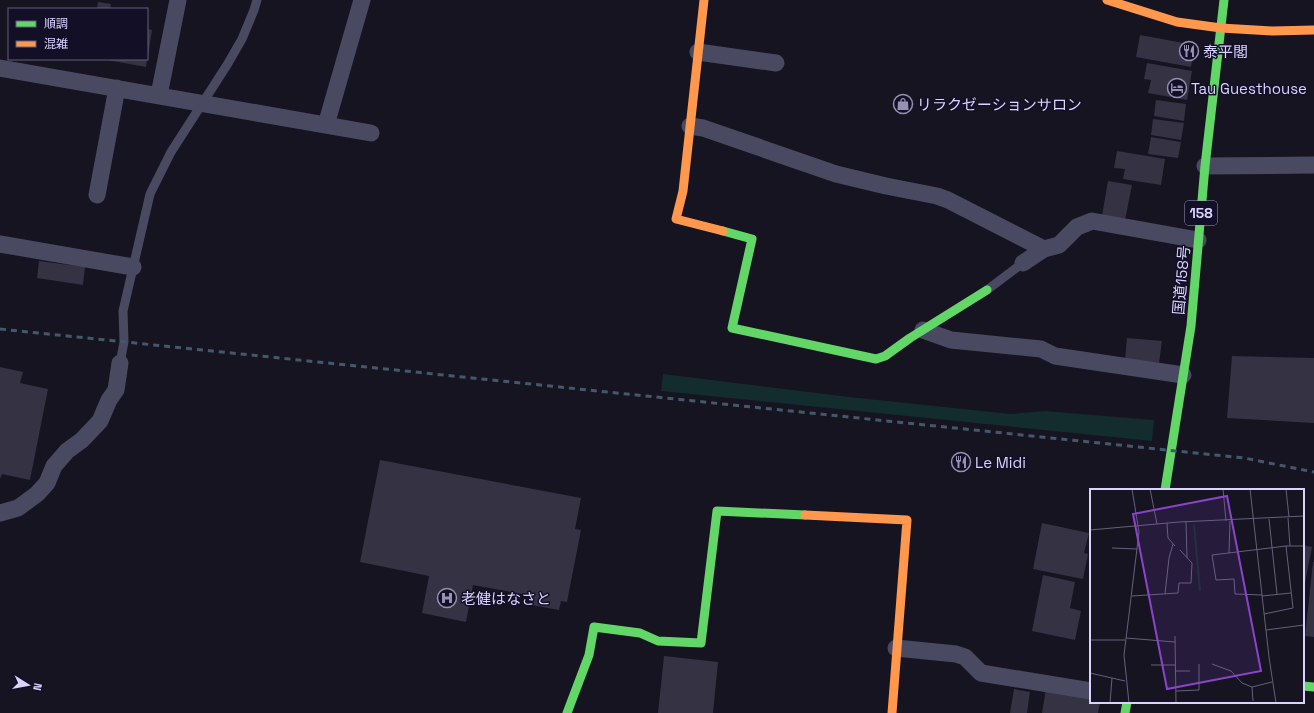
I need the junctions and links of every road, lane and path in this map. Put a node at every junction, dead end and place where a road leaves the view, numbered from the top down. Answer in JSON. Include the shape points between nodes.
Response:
{"nodes":[{"id":1,"x":178,"y":0,"type":"edge"},
{"id":2,"x":257,"y":0,"type":"edge"},
{"id":3,"x":362,"y":0,"type":"edge"},
{"id":4,"x":704,"y":0,"type":"edge"},
{"id":5,"x":1107,"y":0,"type":"edge"},
{"id":6,"x":1224,"y":0,"type":"edge"},
{"id":7,"x":1222,"y":28,"type":"junction"},
{"id":8,"x":1314,"y":30,"type":"edge"},
{"id":9,"x":698,"y":52,"type":"junction"},
{"id":10,"x":776,"y":63,"type":"dead end"},
{"id":11,"x":0,"y":68,"type":"edge"},
{"id":12,"x":117,"y":88,"type":"junction"},
{"id":13,"x":159,"y":95,"type":"junction"},
{"id":14,"x":202,"y":103,"type":"junction"},
{"id":15,"x":326,"y":125,"type":"junction"},
{"id":16,"x":690,"y":126,"type":"junction"},
{"id":17,"x":371,"y":133,"type":"dead end"},
{"id":18,"x":1314,"y":165,"type":"edge"},
{"id":19,"x":1205,"y":166,"type":"junction"},
{"id":20,"x":97,"y":195,"type":"dead end"},
{"id":21,"x":1198,"y":240,"type":"junction"},
{"id":22,"x":0,"y":244,"type":"edge"},
{"id":23,"x":1044,"y":249,"type":"junction"},
{"id":24,"x":1023,"y":263,"type":"joint"},
{"id":25,"x":133,"y":267,"type":"junction"},
{"id":26,"x":987,"y":290,"type":"joint"},
{"id":27,"x":923,"y":330,"type":"junction"},
{"id":28,"x":120,"y":363,"type":"joint"},
{"id":29,"x":1183,"y":375,"type":"junction"},
{"id":30,"x":1165,"y":489,"type":"edge"},
{"id":31,"x":0,"y":513,"type":"edge"},
{"id":32,"x":896,"y":648,"type":"junction"},
{"id":33,"x":1304,"y":686,"type":"edge"},
{"id":34,"x":1314,"y":687,"type":"edge"},
{"id":35,"x":1090,"y":691,"type":"edge"},
{"id":36,"x":1127,"y":703,"type":"edge"},
{"id":37,"x":567,"y":713,"type":"edge"},
{"id":38,"x":892,"y":713,"type":"edge"},
{"id":39,"x":1125,"y":713,"type":"edge"}],
"edges":[{"from":1,"to":13,"type":"street"},
{"from":2,"to":14,"type":"lane","via":[[242,39]]},
{"from":3,"to":15,"type":"street"},
{"from":4,"to":9,"type":"main road"},
{"from":5,"to":7,"type":"main road","via":[[1176,22]]},
{"from":6,"to":7,"type":"main road","name":"国道158号","number":"158"},
{"from":7,"to":8,"type":"main road"},
{"from":7,"to":19,"type":"main road","name":"国道158号","number":"158"},
{"from":9,"to":10,"type":"street"},
{"from":9,"to":16,"type":"main road"},
{"from":11,"to":12,"type":"street"},
{"from":12,"to":13,"type":"street"},
{"from":12,"to":20,"type":"street"},
{"from":13,"to":14,"type":"street"},
{"from":14,"to":15,"type":"street"},
{"from":14,"to":25,"type":"lane","via":[[150,194]]},
{"from":15,"to":17,"type":"street"},
{"from":16,"to":23,"type":"street","via":[[703,128],[836,174],[937,196]]},
{"from":16,"to":27,"type":"main road","via":[[683,191],[676,218],[752,239],[732,328],[876,359],[886,356]]},
{"from":18,"to":19,"type":"street"},
{"from":19,"to":21,"type":"main road","name":"国道158号","number":"158"},
{"from":21,"to":23,"type":"street","via":[[1092,221],[1077,227],[1059,244]]},
{"from":21,"to":29,"type":"main road","name":"国道158号","number":"158","via":[[1191,326]]},
{"from":22,"to":25,"type":"street"},
{"from":23,"to":24,"type":"street"},
{"from":24,"to":26,"type":"lane"},
{"from":25,"to":28,"type":"lane","via":[[123,311],[124,342]]},
{"from":26,"to":27,"type":"main road"},
{"from":27,"to":29,"type":"street","via":[[951,340],[1041,349],[1055,356]]},
{"from":28,"to":31,"type":"street","via":[[116,390],[100,421],[54,466],[47,483],[38,494],[18,508]]},
{"from":29,"to":30,"type":"main road","name":"国道158号","number":"158"},
{"from":32,"to":35,"type":"street","via":[[956,654],[966,657],[981,673]]},
{"from":32,"to":37,"type":"main road","via":[[907,520],[717,511],[701,643],[658,641],[640,633],[594,627],[589,655]]},
{"from":32,"to":38,"type":"main road"},
{"from":33,"to":34,"type":"main road"},
{"from":36,"to":39,"type":"main road"}]}
